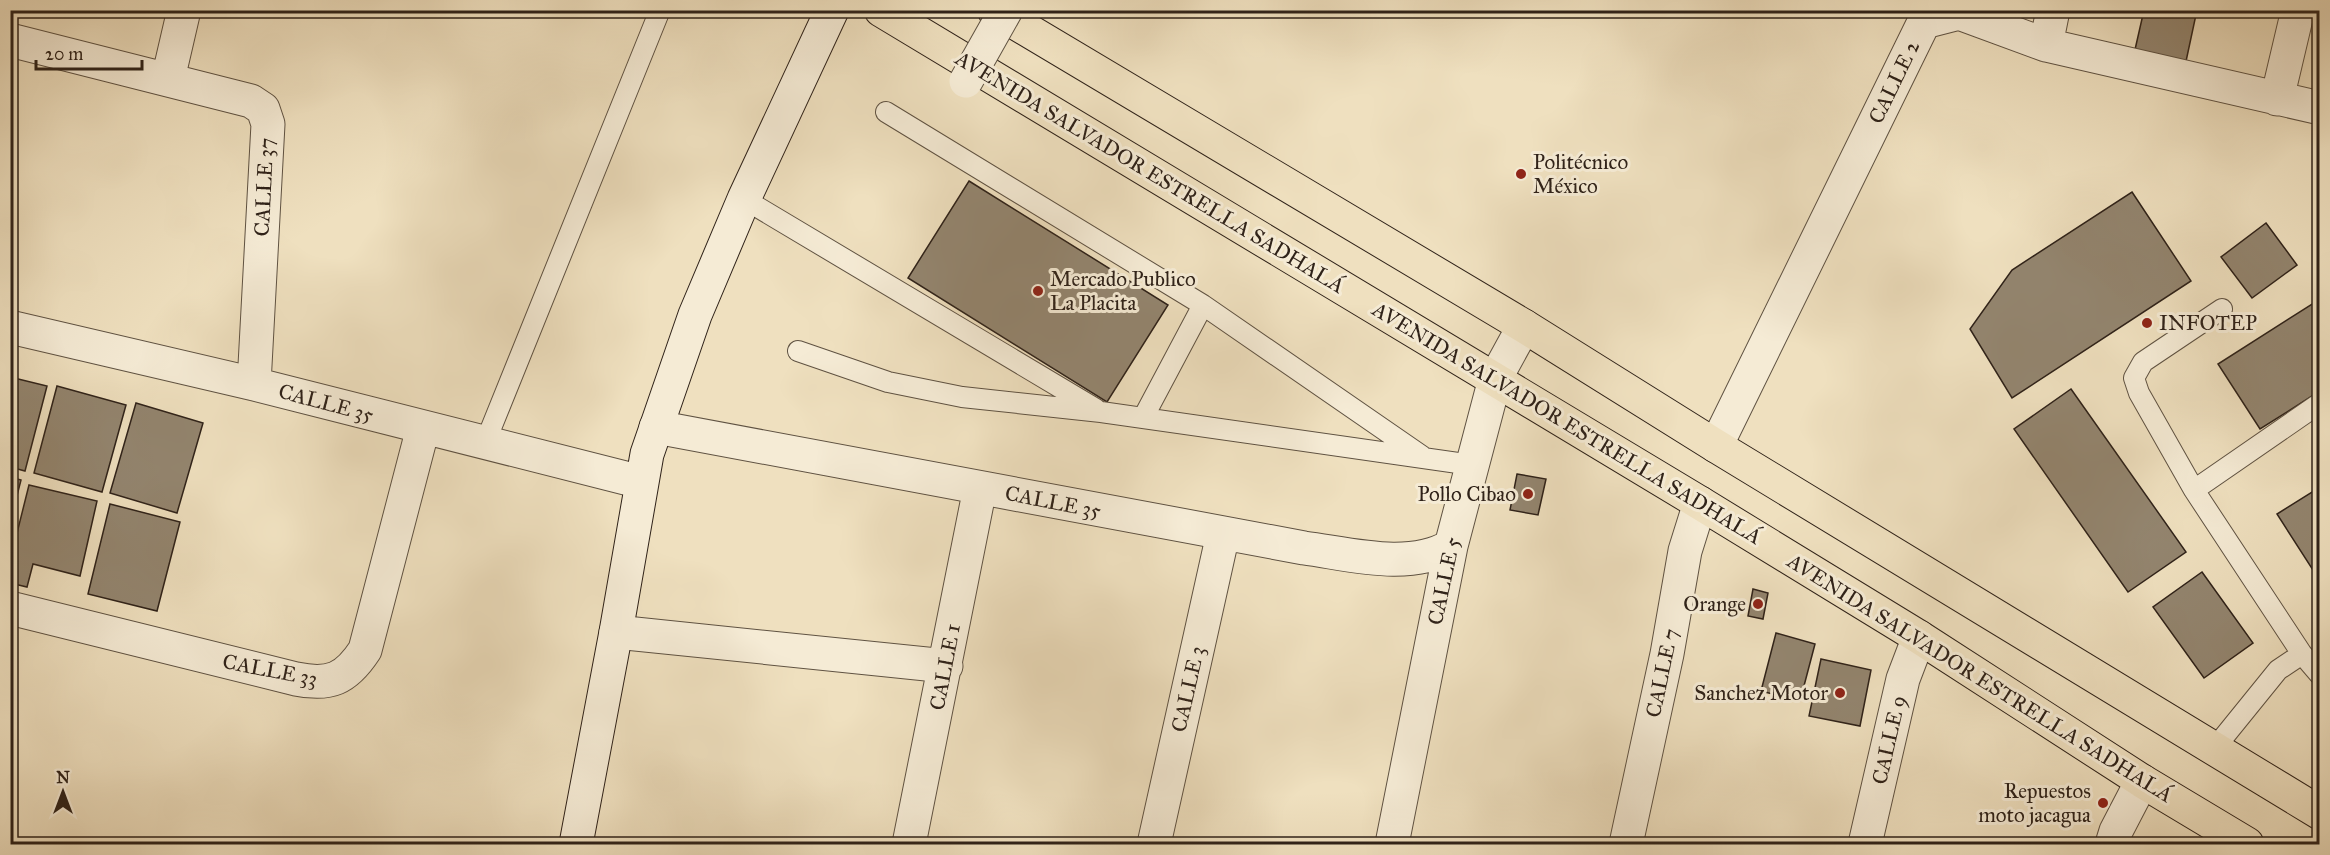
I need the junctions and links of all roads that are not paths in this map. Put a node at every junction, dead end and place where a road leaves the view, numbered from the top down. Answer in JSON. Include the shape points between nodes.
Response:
{"nodes":[{"id":1,"x":184,"y":10,"type":"edge"},
{"id":2,"x":660,"y":10,"type":"edge"},
{"id":3,"x":832,"y":10,"type":"edge"},
{"id":4,"x":881,"y":10,"type":"edge"},
{"id":5,"x":994,"y":10,"type":"edge"},
{"id":6,"x":1006,"y":10,"type":"edge"},
{"id":7,"x":2053,"y":10,"type":"edge"},
{"id":8,"x":2298,"y":10,"type":"edge"},
{"id":9,"x":10,"y":40,"type":"edge"},
{"id":10,"x":2046,"y":45,"type":"junction"},
{"id":11,"x":168,"y":79,"type":"junction"},
{"id":12,"x":966,"y":81,"type":"dead end"},
{"id":13,"x":2277,"y":99,"type":"junction"},
{"id":14,"x":2319,"y":108,"type":"edge"},
{"id":15,"x":886,"y":112,"type":"dead end"},
{"id":16,"x":744,"y":199,"type":"junction"},
{"id":17,"x":1203,"y":305,"type":"junction"},
{"id":18,"x":2222,"y":309,"type":"dead end"},
{"id":19,"x":1524,"y":326,"type":"junction"},
{"id":20,"x":10,"y":327,"type":"edge"},
{"id":21,"x":798,"y":351,"type":"dead end"},
{"id":22,"x":1495,"y":379,"type":"junction"},
{"id":23,"x":254,"y":384,"type":"junction"},
{"id":24,"x":2319,"y":403,"type":"edge"},
{"id":25,"x":1101,"y":412,"type":"junction"},
{"id":26,"x":1143,"y":418,"type":"junction"},
{"id":27,"x":656,"y":427,"type":"junction"},
{"id":28,"x":423,"y":428,"type":"junction"},
{"id":29,"x":485,"y":443,"type":"junction"},
{"id":30,"x":1716,"y":446,"type":"junction"},
{"id":31,"x":1426,"y":458,"type":"junction"},
{"id":32,"x":1472,"y":465,"type":"junction"},
{"id":33,"x":641,"y":483,"type":"junction"},
{"id":34,"x":980,"y":488,"type":"junction"},
{"id":35,"x":2194,"y":490,"type":"junction"},
{"id":36,"x":1700,"y":503,"type":"junction"},
{"id":37,"x":1223,"y":534,"type":"junction"},
{"id":38,"x":1451,"y":546,"type":"junction"},
{"id":39,"x":10,"y":608,"type":"edge"},
{"id":40,"x":616,"y":632,"type":"junction"},
{"id":41,"x":1919,"y":637,"type":"junction"},
{"id":42,"x":2302,"y":654,"type":"junction"},
{"id":43,"x":946,"y":666,"type":"junction"},
{"id":44,"x":2319,"y":675,"type":"edge"},
{"id":45,"x":2214,"y":749,"type":"junction"},
{"id":46,"x":2142,"y":781,"type":"junction"},
{"id":47,"x":2319,"y":813,"type":"edge"},
{"id":48,"x":576,"y":844,"type":"edge"},
{"id":49,"x":909,"y":844,"type":"edge"},
{"id":50,"x":1154,"y":844,"type":"edge"},
{"id":51,"x":1392,"y":844,"type":"edge"},
{"id":52,"x":1626,"y":844,"type":"edge"},
{"id":53,"x":1865,"y":844,"type":"edge"},
{"id":54,"x":2112,"y":844,"type":"edge"},
{"id":55,"x":2247,"y":844,"type":"edge"}],
"edges":[{"from":1,"to":11,"type":"street"},
{"from":2,"to":29,"type":"lane"},
{"from":3,"to":16,"type":"street"},
{"from":4,"to":22,"type":"highway","name":"AVENIDA SALVADOR ESTRELLA SADHALÁ"},
{"from":5,"to":19,"type":"highway"},
{"from":6,"to":12,"type":"street","bridge":true},
{"from":7,"to":10,"type":"street"},
{"from":8,"to":13,"type":"street"},
{"from":9,"to":11,"type":"street","name":"CALLE 37"},
{"from":10,"to":13,"type":"street","name":"CALLE 2"},
{"from":10,"to":30,"type":"street","name":"CALLE 2","via":[[1959,13],[1924,22]]},
{"from":11,"to":23,"type":"street","name":"CALLE 37","via":[[251,101],[263,110],[268,124]]},
{"from":13,"to":14,"type":"street","name":"CALLE 2"},
{"from":15,"to":17,"type":"lane"},
{"from":16,"to":25,"type":"lane"},
{"from":16,"to":27,"type":"street","via":[[695,315]]},
{"from":17,"to":26,"type":"lane"},
{"from":17,"to":31,"type":"lane"},
{"from":18,"to":35,"type":"lane","via":[[2143,362],[2134,378]]},
{"from":19,"to":22,"type":"street","name":"CALLE 5"},
{"from":19,"to":30,"type":"highway"},
{"from":20,"to":23,"type":"street","name":"CALLE 35"},
{"from":21,"to":25,"type":"lane","via":[[888,382],[952,395]]},
{"from":22,"to":32,"type":"street","name":"CALLE 5"},
{"from":22,"to":36,"type":"highway","name":"AVENIDA SALVADOR ESTRELLA SADHALÁ"},
{"from":23,"to":28,"type":"street","name":"CALLE 35"},
{"from":24,"to":35,"type":"lane"},
{"from":25,"to":26,"type":"lane"},
{"from":26,"to":31,"type":"lane"},
{"from":27,"to":33,"type":"street"},
{"from":27,"to":34,"type":"street","name":"CALLE 35"},
{"from":28,"to":29,"type":"street","name":"CALLE 35"},
{"from":28,"to":39,"type":"street","name":"CALLE 33","via":[[365,650],[353,668],[336,679],[315,683],[296,679]]},
{"from":29,"to":33,"type":"street","name":"CALLE 35"},
{"from":30,"to":45,"type":"highway"},
{"from":31,"to":32,"type":"lane"},
{"from":32,"to":38,"type":"street","name":"CALLE 5"},
{"from":33,"to":40,"type":"street"},
{"from":34,"to":37,"type":"street","name":"CALLE 35"},
{"from":34,"to":43,"type":"street","name":"CALLE 1"},
{"from":35,"to":42,"type":"lane"},
{"from":36,"to":41,"type":"highway","name":"AVENIDA SALVADOR ESTRELLA SADHALÁ"},
{"from":36,"to":52,"type":"street","name":"CALLE 7","via":[[1685,551]]},
{"from":37,"to":38,"type":"street","name":"CALLE 35","via":[[1392,559],[1431,556]]},
{"from":37,"to":50,"type":"street","name":"CALLE 3"},
{"from":38,"to":51,"type":"street","name":"CALLE 5"},
{"from":40,"to":43,"type":"street"},
{"from":40,"to":48,"type":"street"},
{"from":41,"to":46,"type":"highway","name":"AVENIDA SALVADOR ESTRELLA SADHALÁ"},
{"from":41,"to":53,"type":"street","name":"CALLE 9","via":[[1903,679]]},
{"from":42,"to":44,"type":"lane"},
{"from":42,"to":45,"type":"lane","via":[[2278,670]]},
{"from":43,"to":49,"type":"street","name":"CALLE 1"},
{"from":45,"to":47,"type":"highway"},
{"from":46,"to":54,"type":"street"},
{"from":46,"to":55,"type":"highway","name":"AVENIDA SALVADOR ESTRELLA SADHALÁ"}]}
